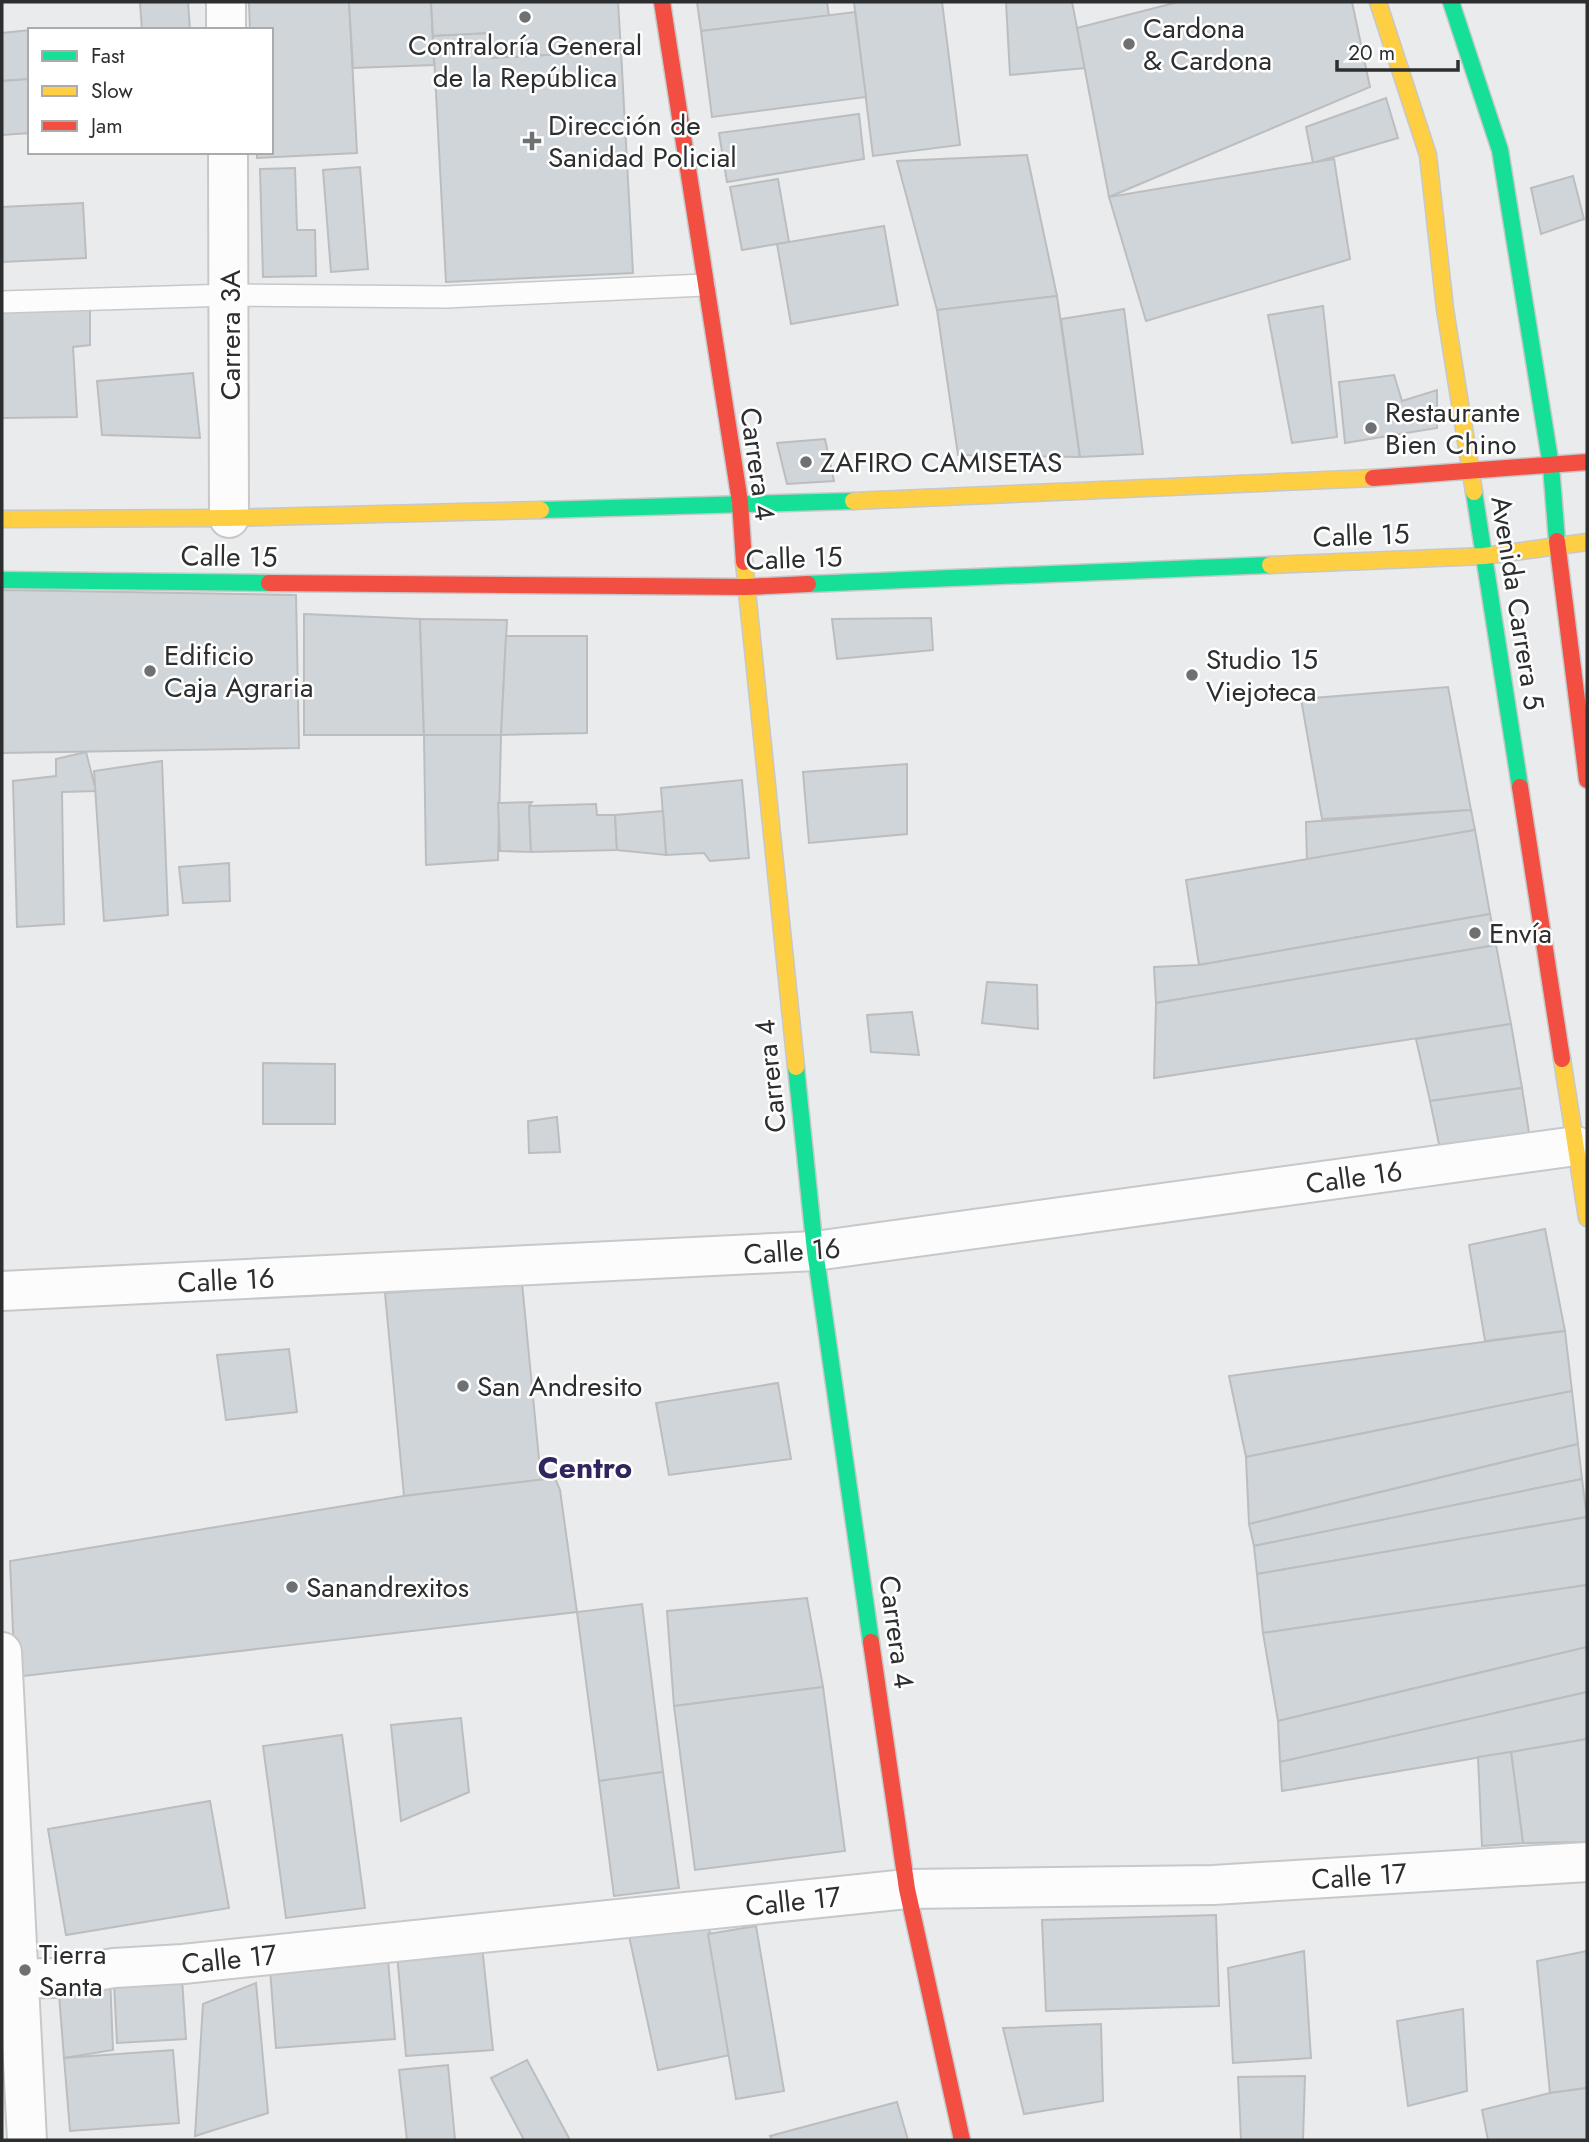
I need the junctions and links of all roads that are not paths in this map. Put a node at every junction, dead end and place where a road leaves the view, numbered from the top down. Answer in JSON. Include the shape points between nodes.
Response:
{"nodes":[{"id":1,"x":226,"y":2,"type":"edge"},
{"id":2,"x":662,"y":2,"type":"edge"},
{"id":3,"x":1378,"y":2,"type":"edge"},
{"id":4,"x":1451,"y":2,"type":"edge"},
{"id":5,"x":226,"y":28,"type":"edge"},
{"id":6,"x":228,"y":154,"type":"edge"},
{"id":7,"x":704,"y":285,"type":"junction"},
{"id":8,"x":231,"y":295,"type":"junction"},
{"id":9,"x":2,"y":302,"type":"edge"},
{"id":10,"x":1587,"y":462,"type":"edge"},
{"id":11,"x":1551,"y":466,"type":"junction"},
{"id":12,"x":1471,"y":473,"type":"junction"},
{"id":13,"x":740,"y":502,"type":"junction"},
{"id":14,"x":229,"y":518,"type":"junction"},
{"id":15,"x":2,"y":519,"type":"edge"},
{"id":16,"x":1587,"y":541,"type":"edge"},
{"id":17,"x":1557,"y":545,"type":"junction"},
{"id":18,"x":1484,"y":556,"type":"junction"},
{"id":19,"x":2,"y":580,"type":"edge"},
{"id":20,"x":746,"y":587,"type":"junction"},
{"id":21,"x":1587,"y":780,"type":"edge"},
{"id":22,"x":1576,"y":1146,"type":"junction"},
{"id":23,"x":1587,"y":1218,"type":"edge"},
{"id":24,"x":815,"y":1251,"type":"junction"},
{"id":25,"x":2,"y":1291,"type":"edge"},
{"id":26,"x":2,"y":1652,"type":"edge"},
{"id":27,"x":1587,"y":1861,"type":"edge"},
{"id":28,"x":907,"y":1889,"type":"junction"},
{"id":29,"x":10,"y":1978,"type":"edge"},
{"id":30,"x":27,"y":2140,"type":"edge"},
{"id":31,"x":962,"y":2140,"type":"edge"}],
"edges":[{"from":1,"to":5,"type":"street"},
{"from":2,"to":7,"type":"main road","name":"Carrera 4"},
{"from":3,"to":12,"type":"main road","name":"Avenida Carrera 5","via":[[1428,155],[1445,309]]},
{"from":4,"to":11,"type":"main road","name":"Avenida Carrera 5","via":[[1500,150]]},
{"from":6,"to":8,"type":"street","name":"Carrera 3A"},
{"from":7,"to":8,"type":"lane","via":[[446,297]]},
{"from":7,"to":13,"type":"main road","name":"Carrera 4"},
{"from":8,"to":9,"type":"lane"},
{"from":8,"to":14,"type":"street","name":"Carrera 3A"},
{"from":10,"to":11,"type":"main road","name":"Calle 15"},
{"from":11,"to":12,"type":"main road","name":"Calle 15"},
{"from":11,"to":17,"type":"main road","name":"Avenida Carrera 5"},
{"from":12,"to":13,"type":"main road","name":"Calle 15","via":[[971,498]]},
{"from":12,"to":18,"type":"main road","name":"Avenida Carrera 5"},
{"from":13,"to":14,"type":"main road","name":"Calle 15"},
{"from":13,"to":20,"type":"main road","name":"Carrera 4"},
{"from":14,"to":15,"type":"main road","name":"Calle 15"},
{"from":16,"to":17,"type":"main road","name":"Calle 15"},
{"from":17,"to":18,"type":"main road","name":"Calle 15"},
{"from":17,"to":21,"type":"main road","name":"Avenida Carrera 5"},
{"from":18,"to":20,"type":"main road","name":"Calle 15"},
{"from":18,"to":22,"type":"main road","name":"Avenida Carrera 5"},
{"from":19,"to":20,"type":"main road","name":"Calle 15"},
{"from":20,"to":24,"type":"main road","name":"Carrera 4"},
{"from":22,"to":23,"type":"main road","name":"Avenida Carrera 5"},
{"from":22,"to":24,"type":"street","name":"Calle 16"},
{"from":24,"to":25,"type":"street","name":"Calle 16"},
{"from":24,"to":28,"type":"main road","name":"Carrera 4"},
{"from":26,"to":29,"type":"street"},
{"from":27,"to":28,"type":"street","name":"Calle 17","via":[[1213,1885]]},
{"from":28,"to":29,"type":"street","name":"Calle 17","via":[[114,1968],[55,1978]]},
{"from":28,"to":31,"type":"main road","name":"Carrera 4"},
{"from":29,"to":30,"type":"street"}]}
